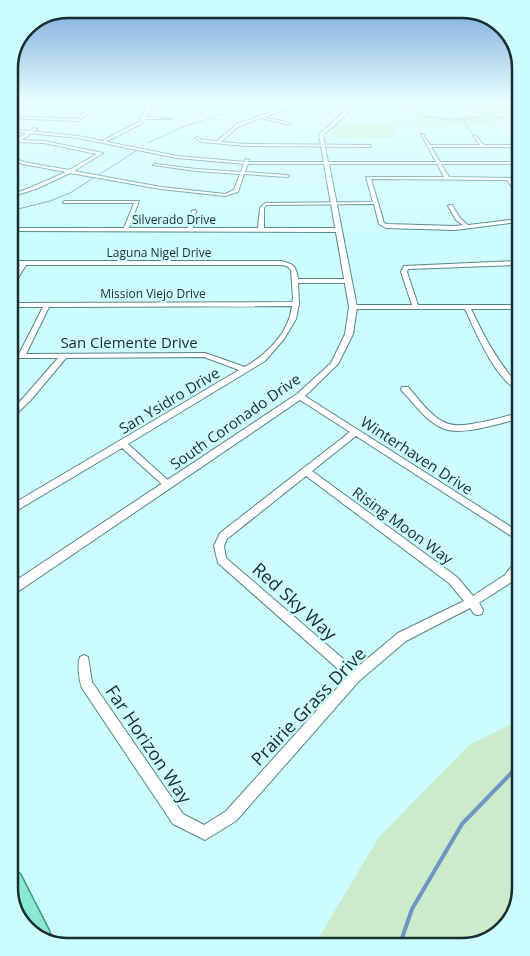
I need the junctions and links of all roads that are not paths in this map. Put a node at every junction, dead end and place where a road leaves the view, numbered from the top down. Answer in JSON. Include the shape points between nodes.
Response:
{"nodes":[{"id":1,"x":63,"y":146,"type":"edge"},
{"id":2,"x":122,"y":146,"type":"edge"},
{"id":3,"x":144,"y":146,"type":"edge"},
{"id":4,"x":293,"y":146,"type":"edge"},
{"id":5,"x":322,"y":146,"type":"junction"},
{"id":6,"x":370,"y":146,"type":"dead end"},
{"id":7,"x":428,"y":146,"type":"joint"},
{"id":8,"x":483,"y":146,"type":"joint"},
{"id":9,"x":512,"y":146,"type":"edge"},
{"id":10,"x":247,"y":161,"type":"junction"},
{"id":11,"x":437,"y":161,"type":"junction"},
{"id":12,"x":512,"y":161,"type":"edge"},
{"id":13,"x":18,"y":162,"type":"edge"},
{"id":14,"x":325,"y":162,"type":"junction"},
{"id":15,"x":155,"y":165,"type":"dead end"},
{"id":16,"x":70,"y":172,"type":"junction"},
{"id":17,"x":241,"y":174,"type":"junction"},
{"id":18,"x":287,"y":176,"type":"dead end"},
{"id":19,"x":447,"y":178,"type":"junction"},
{"id":20,"x":508,"y":178,"type":"junction"},
{"id":21,"x":512,"y":178,"type":"edge"},
{"id":22,"x":512,"y":183,"type":"edge"},
{"id":23,"x":18,"y":194,"type":"edge"},
{"id":24,"x":65,"y":202,"type":"dead end"},
{"id":25,"x":333,"y":203,"type":"junction"},
{"id":26,"x":376,"y":203,"type":"junction"},
{"id":27,"x":450,"y":206,"type":"dead end"},
{"id":28,"x":194,"y":211,"type":"dead end"},
{"id":29,"x":512,"y":221,"type":"edge"},
{"id":30,"x":468,"y":227,"type":"junction"},
{"id":31,"x":126,"y":229,"type":"junction"},
{"id":32,"x":190,"y":229,"type":"junction"},
{"id":33,"x":18,"y":230,"type":"edge"},
{"id":34,"x":261,"y":230,"type":"junction"},
{"id":35,"x":337,"y":230,"type":"junction"},
{"id":36,"x":18,"y":263,"type":"edge"},
{"id":37,"x":24,"y":263,"type":"junction"},
{"id":38,"x":512,"y":264,"type":"edge"},
{"id":39,"x":406,"y":267,"type":"joint"},
{"id":40,"x":18,"y":273,"type":"edge"},
{"id":41,"x":295,"y":281,"type":"junction"},
{"id":42,"x":347,"y":281,"type":"junction"},
{"id":43,"x":18,"y":304,"type":"edge"},
{"id":44,"x":47,"y":304,"type":"junction"},
{"id":45,"x":296,"y":304,"type":"junction"},
{"id":46,"x":415,"y":306,"type":"junction"},
{"id":47,"x":353,"y":307,"type":"junction"},
{"id":48,"x":467,"y":307,"type":"junction"},
{"id":49,"x":512,"y":307,"type":"edge"},
{"id":50,"x":21,"y":356,"type":"joint"},
{"id":51,"x":64,"y":356,"type":"junction"},
{"id":52,"x":246,"y":370,"type":"junction"},
{"id":53,"x":512,"y":383,"type":"edge"},
{"id":54,"x":405,"y":389,"type":"dead end"},
{"id":55,"x":300,"y":396,"type":"junction"},
{"id":56,"x":18,"y":407,"type":"edge"},
{"id":57,"x":512,"y":417,"type":"edge"},
{"id":58,"x":356,"y":432,"type":"junction"},
{"id":59,"x":123,"y":444,"type":"junction"},
{"id":60,"x":305,"y":471,"type":"junction"},
{"id":61,"x":167,"y":484,"type":"junction"},
{"id":62,"x":18,"y":506,"type":"edge"},
{"id":63,"x":512,"y":532,"type":"edge"},
{"id":64,"x":512,"y":574,"type":"edge"},
{"id":65,"x":18,"y":584,"type":"edge"},
{"id":66,"x":475,"y":606,"type":"junction"},
{"id":67,"x":84,"y":661,"type":"dead end"},
{"id":68,"x":355,"y":677,"type":"junction"},
{"id":69,"x":205,"y":833,"type":"joint"},
{"id":70,"x":18,"y":891,"type":"edge"},
{"id":71,"x":35,"y":927,"type":"edge"}],
"edges":[{"from":1,"to":16,"type":"street","via":[[101,153]]},
{"from":2,"to":10,"type":"street","via":[[177,157]]},
{"from":3,"to":10,"type":"street"},
{"from":4,"to":5,"type":"street"},
{"from":5,"to":6,"type":"street"},
{"from":5,"to":14,"type":"street","name":"South Coronado Drive"},
{"from":7,"to":8,"type":"street"},
{"from":7,"to":11,"type":"street"},
{"from":8,"to":9,"type":"street"},
{"from":10,"to":14,"type":"street"},
{"from":10,"to":17,"type":"street"},
{"from":11,"to":12,"type":"street"},
{"from":11,"to":14,"type":"street"},
{"from":11,"to":19,"type":"street"},
{"from":13,"to":16,"type":"street"},
{"from":14,"to":25,"type":"street","name":"South Coronado Drive"},
{"from":15,"to":17,"type":"street"},
{"from":16,"to":17,"type":"street","via":[[161,188],[232,194]]},
{"from":16,"to":23,"type":"street"},
{"from":17,"to":18,"type":"street"},
{"from":19,"to":20,"type":"street"},
{"from":19,"to":26,"type":"street","via":[[368,178]]},
{"from":20,"to":21,"type":"street"},
{"from":20,"to":22,"type":"street"},
{"from":24,"to":31,"type":"street","via":[[136,202]]},
{"from":25,"to":26,"type":"street"},
{"from":25,"to":34,"type":"street","via":[[265,204]]},
{"from":25,"to":35,"type":"street","name":"South Coronado Drive"},
{"from":26,"to":30,"type":"street","via":[[382,224],[392,228]]},
{"from":27,"to":30,"type":"street"},
{"from":28,"to":32,"type":"street"},
{"from":29,"to":30,"type":"street"},
{"from":31,"to":32,"type":"street","name":"Silverado Drive"},
{"from":31,"to":33,"type":"street","name":"Silverado Drive"},
{"from":32,"to":34,"type":"street","name":"Silverado Drive"},
{"from":34,"to":35,"type":"street","name":"Silverado Drive"},
{"from":35,"to":42,"type":"street","name":"South Coronado Drive"},
{"from":36,"to":37,"type":"street","name":"Laguna Nigel Drive"},
{"from":37,"to":40,"type":"street"},
{"from":37,"to":41,"type":"street","name":"Laguna Nigel Drive","via":[[282,263],[294,270]]},
{"from":38,"to":39,"type":"street"},
{"from":39,"to":46,"type":"street","via":[[404,272]]},
{"from":41,"to":42,"type":"street"},
{"from":41,"to":45,"type":"street","name":"San Ysidro Drive"},
{"from":42,"to":47,"type":"street","name":"South Coronado Drive"},
{"from":43,"to":44,"type":"street","name":"Mission Viejo Drive"},
{"from":44,"to":45,"type":"street","name":"Mission Viejo Drive"},
{"from":44,"to":50,"type":"street"},
{"from":45,"to":52,"type":"street","name":"San Ysidro Drive","via":[[294,321],[287,334],[263,359]]},
{"from":46,"to":47,"type":"street"},
{"from":46,"to":48,"type":"street"},
{"from":47,"to":55,"type":"street","name":"South Coronado Drive","via":[[349,334],[334,364]]},
{"from":48,"to":49,"type":"street"},
{"from":48,"to":53,"type":"street","via":[[500,372]]},
{"from":50,"to":51,"type":"street","name":"San Clemente Drive"},
{"from":51,"to":52,"type":"street","name":"San Clemente Drive","via":[[205,355]]},
{"from":51,"to":56,"type":"street"},
{"from":52,"to":59,"type":"street","name":"San Ysidro Drive"},
{"from":54,"to":57,"type":"street","via":[[437,421],[448,427]]},
{"from":55,"to":58,"type":"street","name":"Winterhaven Drive"},
{"from":55,"to":61,"type":"street","name":"South Coronado Drive"},
{"from":58,"to":60,"type":"street"},
{"from":58,"to":63,"type":"street","name":"Winterhaven Drive"},
{"from":59,"to":61,"type":"street"},
{"from":59,"to":62,"type":"street","name":"San Ysidro Drive"},
{"from":60,"to":66,"type":"street","name":"Rising Moon Way","via":[[453,580]]},
{"from":60,"to":68,"type":"street","name":"Red Sky Way","via":[[223,536],[219,546],[222,560]]},
{"from":61,"to":65,"type":"street","name":"South Coronado Drive"},
{"from":64,"to":66,"type":"street","name":"Prairie Grass Drive"},
{"from":66,"to":68,"type":"street","name":"Prairie Grass Drive","via":[[402,637]]},
{"from":67,"to":69,"type":"street","name":"Far Horizon Way","via":[[86,684],[178,818]]},
{"from":68,"to":69,"type":"street","name":"Prairie Grass Drive","via":[[231,816]]},
{"from":70,"to":71,"type":"main road"}]}
